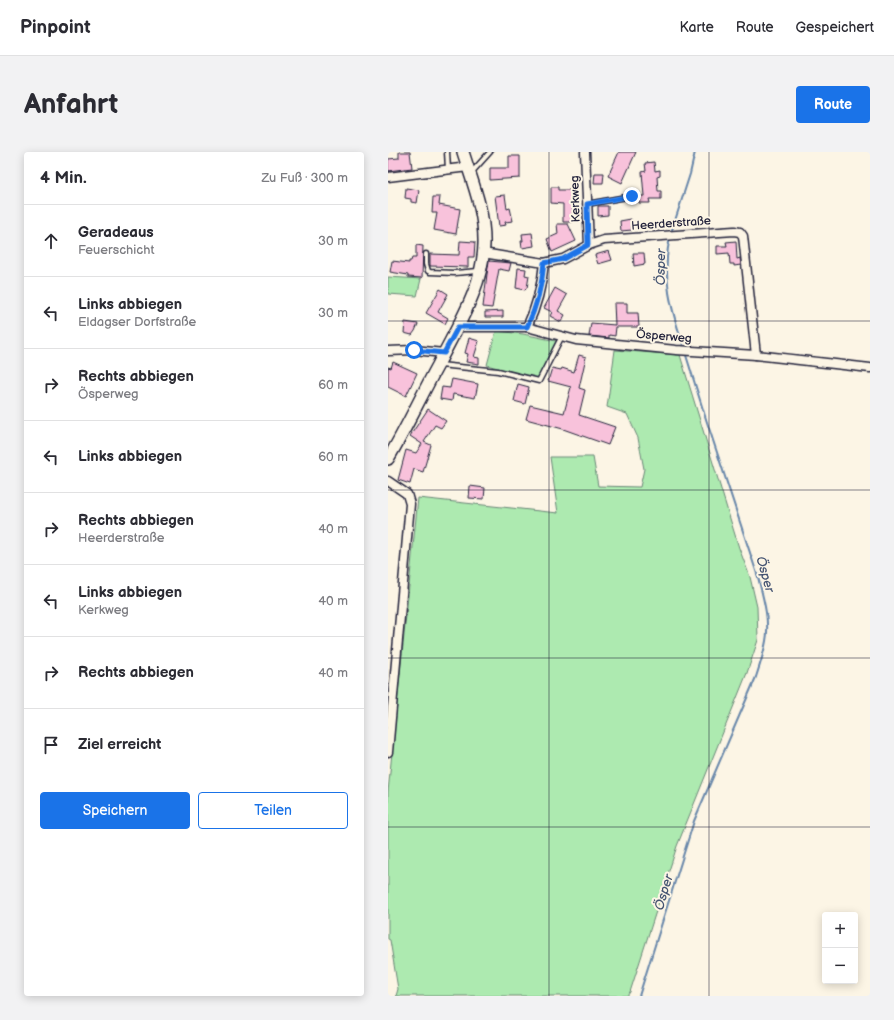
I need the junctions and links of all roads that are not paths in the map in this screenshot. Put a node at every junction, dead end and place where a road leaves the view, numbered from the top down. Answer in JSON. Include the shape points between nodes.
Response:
{"nodes":[{"id":1,"x":447,"y":152,"type":"edge"},
{"id":2,"x":463,"y":152,"type":"edge"},
{"id":3,"x":490,"y":152,"type":"edge"},
{"id":4,"x":585,"y":152,"type":"edge"},
{"id":5,"x":448,"y":170,"type":"junction"},
{"id":6,"x":469,"y":171,"type":"junction"},
{"id":7,"x":388,"y":177,"type":"edge"},
{"id":8,"x":632,"y":196,"type":"dead end"},
{"id":9,"x":587,"y":204,"type":"junction"},
{"id":10,"x":588,"y":245,"type":"junction"},
{"id":11,"x":484,"y":253,"type":"junction"},
{"id":12,"x":426,"y":254,"type":"dead end"},
{"id":13,"x":544,"y":263,"type":"junction"},
{"id":14,"x":481,"y":271,"type":"junction"},
{"id":15,"x":458,"y":327,"type":"junction"},
{"id":16,"x":527,"y":327,"type":"junction"},
{"id":17,"x":562,"y":336,"type":"junction"},
{"id":18,"x":388,"y":351,"type":"edge"},
{"id":19,"x":444,"y":353,"type":"junction"},
{"id":20,"x":756,"y":355,"type":"junction"},
{"id":21,"x":437,"y":365,"type":"junction"},
{"id":22,"x":870,"y":368,"type":"edge"},
{"id":23,"x":388,"y":459,"type":"edge"},
{"id":24,"x":388,"y":481,"type":"edge"},
{"id":25,"x":388,"y":752,"type":"edge"}],
"edges":[{"from":1,"to":5,"type":"lane"},
{"from":2,"to":6,"type":"street"},
{"from":3,"to":6,"type":"lane"},
{"from":4,"to":9,"type":"street","name":"Kerkweg"},
{"from":5,"to":6,"type":"street"},
{"from":5,"to":7,"type":"street"},
{"from":6,"to":11,"type":"street","via":[[482,217]]},
{"from":8,"to":9,"type":"lane"},
{"from":9,"to":10,"type":"street","name":"Kerkweg"},
{"from":10,"to":13,"type":"street","name":"Heerderstraße","via":[[563,259]]},
{"from":10,"to":20,"type":"street","name":"Heerderstraße","via":[[604,240],[740,232],[743,236]]},
{"from":11,"to":13,"type":"street","name":"Heerderstraße"},
{"from":11,"to":14,"type":"street"},
{"from":12,"to":14,"type":"lane","via":[[426,267],[430,272]]},
{"from":13,"to":16,"type":"street","via":[[542,284],[534,314]]},
{"from":14,"to":15,"type":"street"},
{"from":15,"to":16,"type":"street","name":"Ösperweg"},
{"from":15,"to":19,"type":"street"},
{"from":16,"to":17,"type":"street","name":"Ösperweg"},
{"from":17,"to":20,"type":"street","name":"Ösperweg","via":[[576,340],[676,350]]},
{"from":17,"to":21,"type":"lane","via":[[539,381],[498,371]]},
{"from":18,"to":19,"type":"street"},
{"from":19,"to":21,"type":"street"},
{"from":20,"to":22,"type":"street","name":"Ösperweg"},
{"from":21,"to":23,"type":"street"},
{"from":24,"to":25,"type":"street","via":[[407,494],[410,504]]}]}
